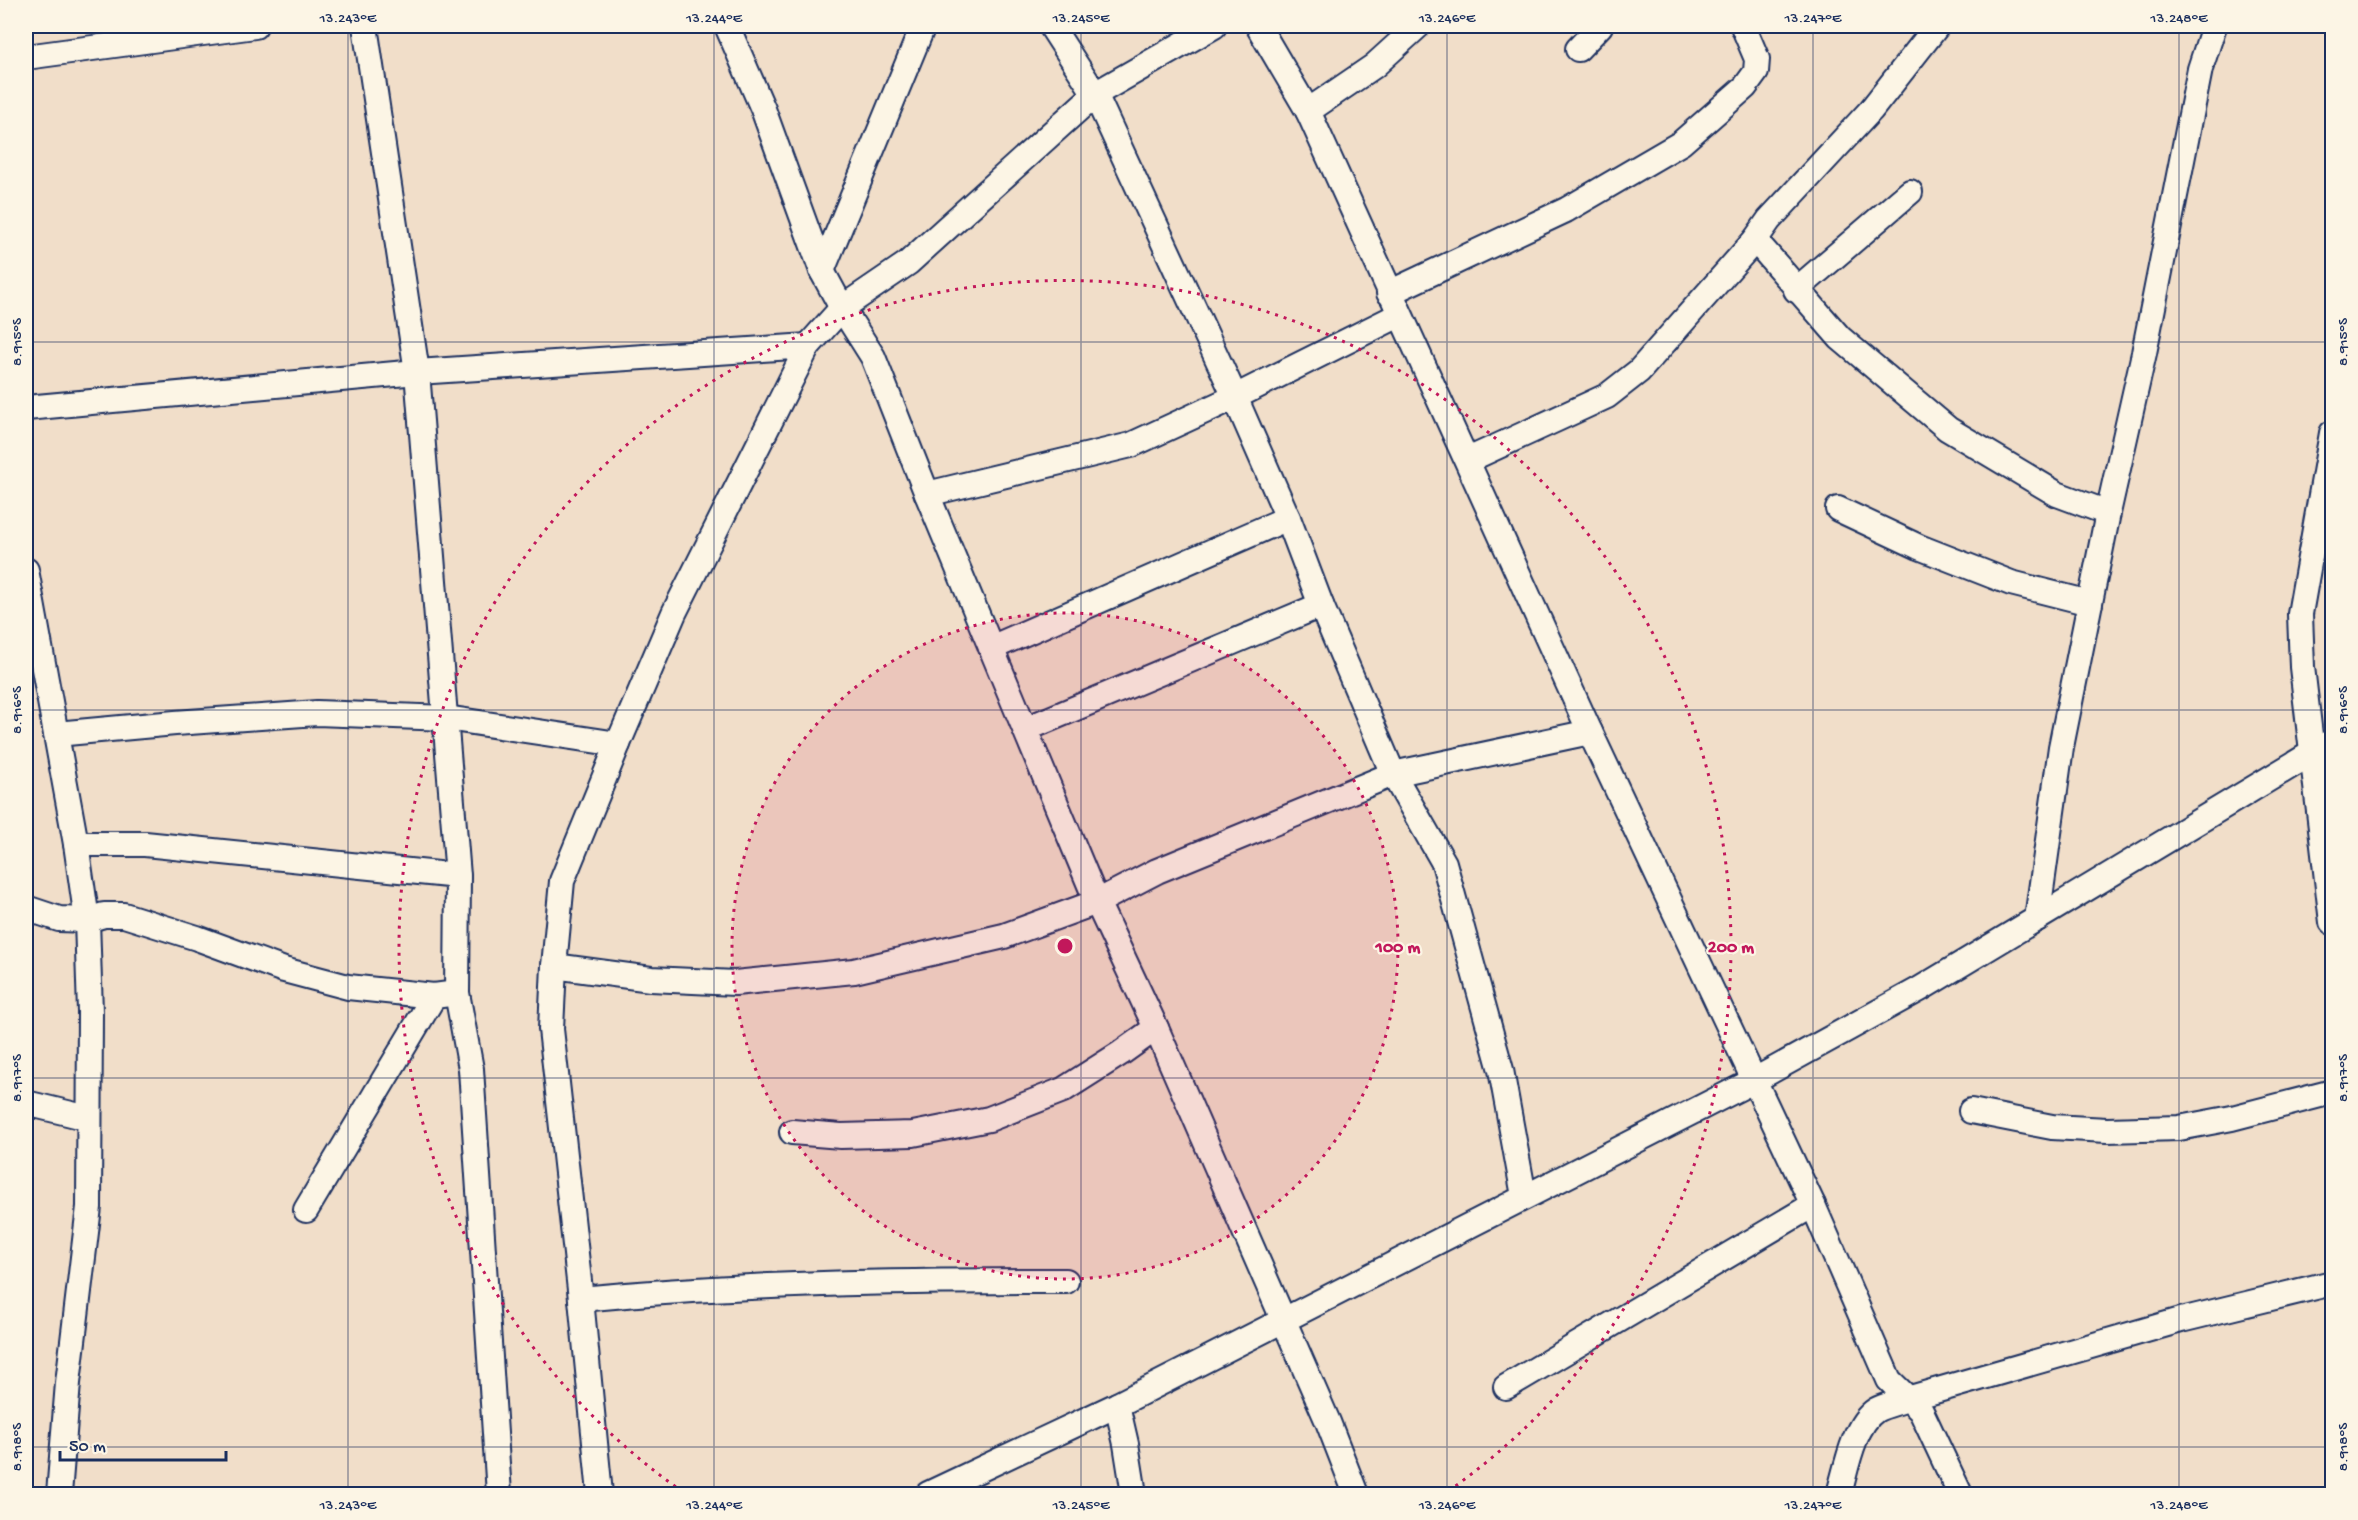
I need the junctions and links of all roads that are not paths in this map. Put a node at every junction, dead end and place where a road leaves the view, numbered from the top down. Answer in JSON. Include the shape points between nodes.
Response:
{"nodes":[{"id":1,"x":255,"y":26,"type":"edge"},
{"id":2,"x":365,"y":26,"type":"edge"},
{"id":3,"x":727,"y":26,"type":"edge"},
{"id":4,"x":923,"y":26,"type":"edge"},
{"id":5,"x":1051,"y":26,"type":"edge"},
{"id":6,"x":1214,"y":26,"type":"edge"},
{"id":7,"x":1258,"y":26,"type":"edge"},
{"id":8,"x":1418,"y":26,"type":"edge"},
{"id":9,"x":1600,"y":26,"type":"edge"},
{"id":10,"x":1743,"y":26,"type":"edge"},
{"id":11,"x":1937,"y":26,"type":"edge"},
{"id":12,"x":2214,"y":26,"type":"edge"},
{"id":13,"x":107,"y":35,"type":"edge"},
{"id":14,"x":1578,"y":49,"type":"dead end"},
{"id":15,"x":26,"y":57,"type":"edge"},
{"id":16,"x":1095,"y":94,"type":"junction"},
{"id":17,"x":1308,"y":111,"type":"junction"},
{"id":18,"x":1910,"y":192,"type":"dead end"},
{"id":19,"x":1755,"y":240,"type":"junction"},
{"id":20,"x":822,"y":271,"type":"junction"},
{"id":21,"x":1796,"y":290,"type":"junction"},
{"id":22,"x":1389,"y":292,"type":"junction"},
{"id":23,"x":842,"y":308,"type":"junction"},
{"id":24,"x":1399,"y":315,"type":"junction"},
{"id":25,"x":808,"y":346,"type":"junction"},
{"id":26,"x":417,"y":372,"type":"junction"},
{"id":27,"x":1235,"y":397,"type":"junction"},
{"id":28,"x":26,"y":408,"type":"edge"},
{"id":29,"x":2331,"y":443,"type":"edge"},
{"id":30,"x":1468,"y":460,"type":"junction"},
{"id":31,"x":927,"y":494,"type":"junction"},
{"id":32,"x":1838,"y":510,"type":"dead end"},
{"id":33,"x":2108,"y":513,"type":"junction"},
{"id":34,"x":1288,"y":518,"type":"junction"},
{"id":35,"x":26,"y":570,"type":"edge"},
{"id":36,"x":2090,"y":603,"type":"junction"},
{"id":37,"x":1321,"y":604,"type":"junction"},
{"id":38,"x":991,"y":648,"type":"junction"},
{"id":39,"x":446,"y":718,"type":"junction"},
{"id":40,"x":1026,"y":729,"type":"junction"},
{"id":41,"x":1590,"y":732,"type":"junction"},
{"id":42,"x":56,"y":734,"type":"junction"},
{"id":43,"x":618,"y":744,"type":"junction"},
{"id":44,"x":2323,"y":746,"type":"edge"},
{"id":45,"x":1394,"y":774,"type":"junction"},
{"id":46,"x":76,"y":844,"type":"junction"},
{"id":47,"x":458,"y":876,"type":"junction"},
{"id":48,"x":1097,"y":902,"type":"junction"},
{"id":49,"x":26,"y":908,"type":"edge"},
{"id":50,"x":2037,"y":919,"type":"junction"},
{"id":51,"x":87,"y":920,"type":"junction"},
{"id":52,"x":2332,"y":922,"type":"edge"},
{"id":53,"x":554,"y":966,"type":"junction"},
{"id":54,"x":457,"y":993,"type":"junction"},
{"id":55,"x":434,"y":996,"type":"junction"},
{"id":56,"x":1156,"y":1028,"type":"junction"},
{"id":57,"x":1754,"y":1082,"type":"junction"},
{"id":58,"x":2332,"y":1092,"type":"edge"},
{"id":59,"x":26,"y":1103,"type":"edge"},
{"id":60,"x":1971,"y":1111,"type":"dead end"},
{"id":61,"x":88,"y":1118,"type":"junction"},
{"id":62,"x":792,"y":1132,"type":"dead end"},
{"id":63,"x":1524,"y":1196,"type":"junction"},
{"id":64,"x":1813,"y":1205,"type":"junction"},
{"id":65,"x":306,"y":1210,"type":"dead end"},
{"id":66,"x":1066,"y":1281,"type":"dead end"},
{"id":67,"x":2332,"y":1283,"type":"edge"},
{"id":68,"x":581,"y":1299,"type":"junction"},
{"id":69,"x":1282,"y":1321,"type":"junction"},
{"id":70,"x":1506,"y":1388,"type":"dead end"},
{"id":71,"x":1907,"y":1399,"type":"junction"},
{"id":72,"x":1117,"y":1405,"type":"junction"},
{"id":73,"x":58,"y":1494,"type":"edge"},
{"id":74,"x":499,"y":1494,"type":"edge"},
{"id":75,"x":600,"y":1494,"type":"edge"},
{"id":76,"x":928,"y":1494,"type":"edge"},
{"id":77,"x":1134,"y":1494,"type":"edge"},
{"id":78,"x":1356,"y":1494,"type":"edge"},
{"id":79,"x":1839,"y":1494,"type":"edge"},
{"id":80,"x":1960,"y":1494,"type":"edge"}],
"edges":[{"from":1,"to":13,"type":"street"},
{"from":2,"to":26,"type":"street"},
{"from":3,"to":20,"type":"street","via":[[763,109]]},
{"from":4,"to":20,"type":"street"},
{"from":5,"to":16,"type":"street"},
{"from":6,"to":16,"type":"street"},
{"from":7,"to":17,"type":"street"},
{"from":8,"to":17,"type":"street","via":[[1374,66]]},
{"from":9,"to":14,"type":"street"},
{"from":10,"to":22,"type":"street","via":[[1758,59],[1756,72],[1745,87],[1681,143],[1566,210]]},
{"from":11,"to":19,"type":"street","via":[[1871,110]]},
{"from":12,"to":33,"type":"street","via":[[2199,69],[2144,353]]},
{"from":13,"to":15,"type":"street"},
{"from":16,"to":23,"type":"street","via":[[908,263]]},
{"from":16,"to":27,"type":"street"},
{"from":17,"to":22,"type":"street"},
{"from":18,"to":21,"type":"street"},
{"from":19,"to":21,"type":"street"},
{"from":19,"to":30,"type":"street","via":[[1646,364],[1607,396]]},
{"from":20,"to":23,"type":"street"},
{"from":21,"to":33,"type":"street","via":[[1839,338],[1948,429],[2057,494]]},
{"from":22,"to":24,"type":"street"},
{"from":23,"to":25,"type":"street"},
{"from":23,"to":31,"type":"street","via":[[873,357]]},
{"from":24,"to":27,"type":"street"},
{"from":24,"to":30,"type":"street"},
{"from":25,"to":26,"type":"street"},
{"from":25,"to":43,"type":"street","via":[[679,603]]},
{"from":26,"to":28,"type":"street"},
{"from":26,"to":39,"type":"street"},
{"from":27,"to":31,"type":"street","via":[[1131,445]]},
{"from":27,"to":34,"type":"street"},
{"from":29,"to":44,"type":"street","via":[[2300,614],[2302,667]]},
{"from":30,"to":41,"type":"street"},
{"from":31,"to":38,"type":"street"},
{"from":32,"to":36,"type":"street","via":[[1919,548],[2011,583]]},
{"from":33,"to":36,"type":"street"},
{"from":34,"to":37,"type":"street"},
{"from":34,"to":38,"type":"street"},
{"from":35,"to":42,"type":"street"},
{"from":36,"to":50,"type":"street","via":[[2061,747]]},
{"from":37,"to":40,"type":"street"},
{"from":37,"to":45,"type":"street"},
{"from":38,"to":40,"type":"street"},
{"from":39,"to":42,"type":"street","via":[[317,713]]},
{"from":39,"to":43,"type":"street"},
{"from":39,"to":47,"type":"street"},
{"from":40,"to":48,"type":"street"},
{"from":41,"to":45,"type":"street"},
{"from":41,"to":57,"type":"street"},
{"from":42,"to":46,"type":"street"},
{"from":43,"to":53,"type":"street","via":[[562,881]]},
{"from":44,"to":50,"type":"street"},
{"from":44,"to":52,"type":"street"},
{"from":45,"to":48,"type":"street","via":[[1157,871]]},
{"from":45,"to":63,"type":"street","via":[[1444,863],[1501,1070]]},
{"from":46,"to":47,"type":"street","via":[[145,844]]},
{"from":46,"to":51,"type":"street"},
{"from":47,"to":54,"type":"street"},
{"from":48,"to":53,"type":"street","via":[[1004,936],[854,971],[735,983],[651,980]]},
{"from":48,"to":56,"type":"street"},
{"from":49,"to":51,"type":"street","via":[[58,919]]},
{"from":50,"to":57,"type":"street"},
{"from":51,"to":55,"type":"street","via":[[124,915],[284,970],[348,987]]},
{"from":51,"to":61,"type":"street"},
{"from":53,"to":68,"type":"street","via":[[551,1029]]},
{"from":54,"to":55,"type":"street"},
{"from":54,"to":74,"type":"street","via":[[471,1069]]},
{"from":55,"to":65,"type":"street"},
{"from":56,"to":62,"type":"street","via":[[1063,1090],[989,1119],[913,1134],[841,1136]]},
{"from":56,"to":69,"type":"street"},
{"from":57,"to":63,"type":"street"},
{"from":57,"to":64,"type":"street"},
{"from":58,"to":60,"type":"street","via":[[2179,1128],[2052,1127]]},
{"from":59,"to":61,"type":"street"},
{"from":61,"to":73,"type":"street","via":[[89,1207]]},
{"from":63,"to":69,"type":"street"},
{"from":64,"to":70,"type":"street"},
{"from":64,"to":71,"type":"street","via":[[1889,1380]]},
{"from":66,"to":68,"type":"street","via":[[795,1285]]},
{"from":67,"to":71,"type":"street","via":[[2181,1320]]},
{"from":68,"to":75,"type":"street"},
{"from":69,"to":72,"type":"street"},
{"from":69,"to":78,"type":"street"},
{"from":71,"to":79,"type":"street","via":[[1875,1411],[1864,1423],[1853,1442]]},
{"from":71,"to":80,"type":"street","via":[[1929,1424]]},
{"from":72,"to":76,"type":"street"},
{"from":72,"to":77,"type":"street"}]}
